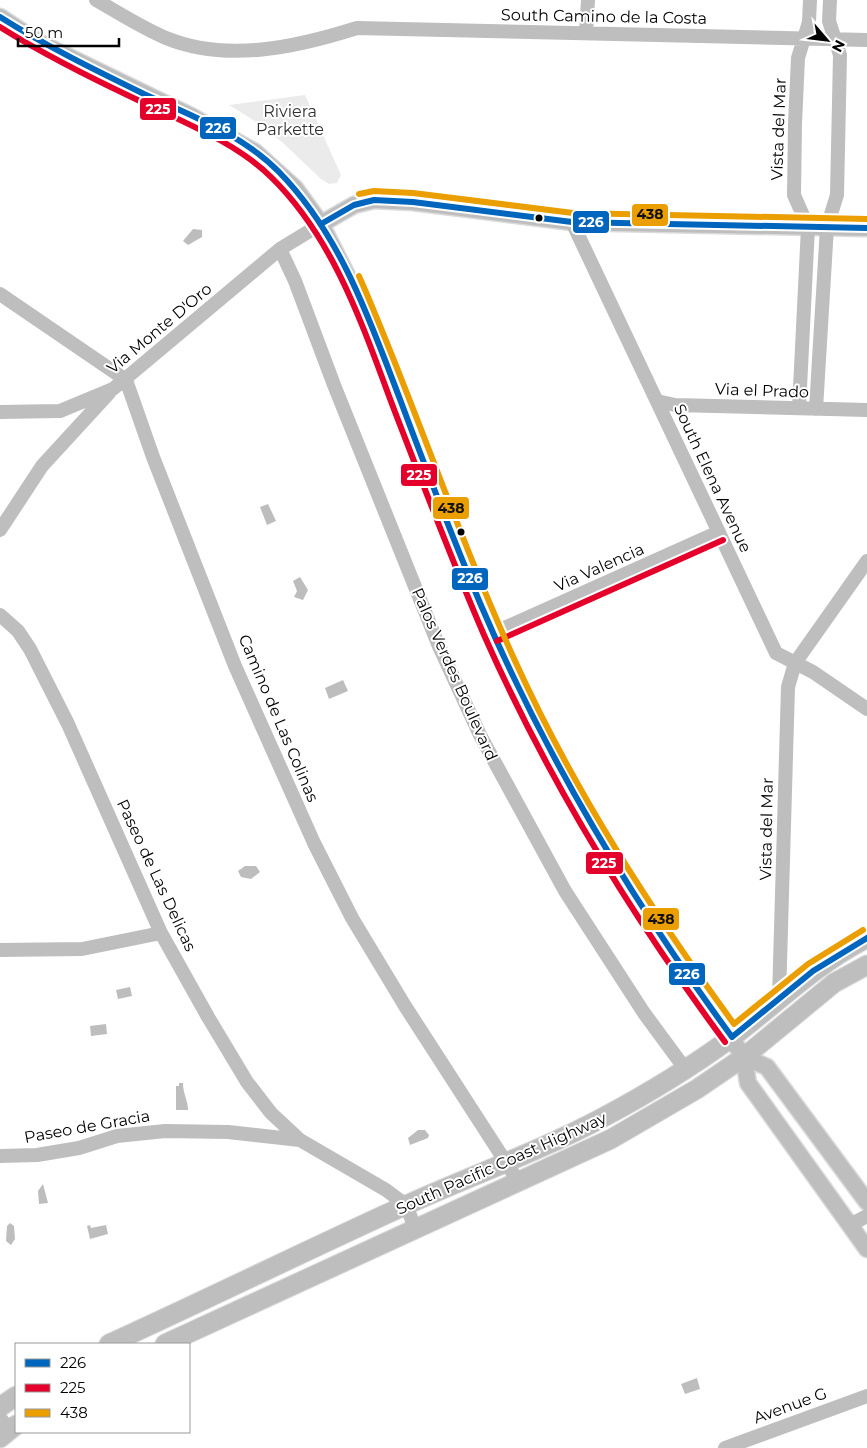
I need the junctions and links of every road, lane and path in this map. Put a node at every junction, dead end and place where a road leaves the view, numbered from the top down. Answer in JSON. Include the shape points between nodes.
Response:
{"nodes":[{"id":1,"x":96,"y":0,"type":"edge"},
{"id":2,"x":588,"y":0,"type":"edge"},
{"id":3,"x":810,"y":0,"type":"edge"},
{"id":4,"x":830,"y":0,"type":"edge"},
{"id":5,"x":0,"y":17,"type":"edge"},
{"id":6,"x":586,"y":33,"type":"junction"},
{"id":7,"x":804,"y":39,"type":"junction"},
{"id":8,"x":836,"y":40,"type":"junction"},
{"id":9,"x":867,"y":40,"type":"edge"},
{"id":10,"x":572,"y":222,"type":"junction"},
{"id":11,"x":321,"y":224,"type":"junction"},
{"id":12,"x":808,"y":227,"type":"junction"},
{"id":13,"x":827,"y":227,"type":"junction"},
{"id":14,"x":867,"y":228,"type":"edge"},
{"id":15,"x":280,"y":249,"type":"junction"},
{"id":16,"x":0,"y":294,"type":"edge"},
{"id":17,"x":126,"y":380,"type":"junction"},
{"id":18,"x":113,"y":389,"type":"junction"},
{"id":19,"x":657,"y":402,"type":"junction"},
{"id":20,"x":800,"y":408,"type":"junction"},
{"id":21,"x":816,"y":409,"type":"junction"},
{"id":22,"x":867,"y":410,"type":"edge"},
{"id":23,"x":0,"y":412,"type":"edge"},
{"id":24,"x":0,"y":530,"type":"edge"},
{"id":25,"x":719,"y":532,"type":"junction"},
{"id":26,"x":867,"y":561,"type":"edge"},
{"id":27,"x":0,"y":615,"type":"edge"},
{"id":28,"x":493,"y":633,"type":"junction"},
{"id":29,"x":795,"y":663,"type":"junction"},
{"id":30,"x":867,"y":709,"type":"edge"},
{"id":31,"x":161,"y":933,"type":"junction"},
{"id":32,"x":867,"y":938,"type":"edge"},
{"id":33,"x":0,"y":950,"type":"edge"},
{"id":34,"x":867,"y":953,"type":"edge"},
{"id":35,"x":859,"y":969,"type":"edge"},
{"id":36,"x":779,"y":998,"type":"junction"},
{"id":37,"x":732,"y":1037,"type":"junction"},
{"id":38,"x":744,"y":1057,"type":"junction"},
{"id":39,"x":686,"y":1070,"type":"junction"},
{"id":40,"x":300,"y":1140,"type":"junction"},
{"id":41,"x":0,"y":1156,"type":"edge"},
{"id":42,"x":506,"y":1163,"type":"junction"},
{"id":43,"x":518,"y":1181,"type":"junction"},
{"id":44,"x":867,"y":1202,"type":"edge"},
{"id":45,"x":406,"y":1205,"type":"junction"},
{"id":46,"x":867,"y":1216,"type":"edge"},
{"id":47,"x":850,"y":1225,"type":"junction"},
{"id":48,"x":415,"y":1228,"type":"junction"},
{"id":49,"x":867,"y":1249,"type":"edge"},
{"id":50,"x":111,"y":1343,"type":"edge"},
{"id":51,"x":167,"y":1343,"type":"edge"},
{"id":52,"x":867,"y":1396,"type":"edge"},
{"id":53,"x":15,"y":1397,"type":"edge"},
{"id":54,"x":0,"y":1408,"type":"edge"},
{"id":55,"x":725,"y":1448,"type":"edge"}],
"edges":[{"from":1,"to":6,"type":"street","name":"South Camino de la Costa","via":[[164,38],[191,46],[246,50],[312,43],[356,28]]},
{"from":2,"to":6,"type":"street"},
{"from":3,"to":7,"type":"street","name":"Vista del Mar"},
{"from":4,"to":8,"type":"street","via":[[830,21]]},
{"from":5,"to":11,"type":"main road","via":[[36,40],[191,116],[255,152],[295,188]]},
{"from":6,"to":7,"type":"street","name":"South Camino de la Costa"},
{"from":7,"to":8,"type":"street","name":"South Camino de la Costa"},
{"from":7,"to":12,"type":"street","name":"Vista del Mar","via":[[798,58],[794,195]]},
{"from":8,"to":9,"type":"street","name":"South Camino de la Costa"},
{"from":8,"to":13,"type":"street","via":[[840,54],[838,195]]},
{"from":10,"to":11,"type":"main road","via":[[374,200],[354,205]]},
{"from":10,"to":12,"type":"main road"},
{"from":10,"to":19,"type":"street","name":"South Elena Avenue"},
{"from":11,"to":15,"type":"street","name":"Via Monte D'Oro"},
{"from":11,"to":28,"type":"main road","via":[[370,321]]},
{"from":12,"to":13,"type":"main road"},
{"from":12,"to":20,"type":"street","name":"Vista del Mar"},
{"from":13,"to":14,"type":"main road"},
{"from":13,"to":21,"type":"street"},
{"from":15,"to":17,"type":"street","name":"Via Monte D'Oro"},
{"from":15,"to":39,"type":"street","name":"Palos Verdes Boulevard","via":[[434,635],[480,735],[565,891],[644,1013]]},
{"from":16,"to":17,"type":"street"},
{"from":17,"to":18,"type":"street","name":"Via Monte D'Oro"},
{"from":17,"to":42,"type":"street","name":"Camino de Las Colinas","via":[[235,666],[310,834],[371,950]]},
{"from":18,"to":23,"type":"street","name":"Via Monte D'Oro","via":[[60,411]]},
{"from":18,"to":24,"type":"street","via":[[42,466]]},
{"from":19,"to":20,"type":"street","name":"Via el Prado"},
{"from":19,"to":25,"type":"street","name":"South Elena Avenue"},
{"from":20,"to":21,"type":"street","name":"Via el Prado"},
{"from":21,"to":22,"type":"street","name":"Via el Prado"},
{"from":25,"to":28,"type":"street","name":"Via Valencia"},
{"from":25,"to":29,"type":"street","name":"South Elena Avenue","via":[[776,653]]},
{"from":26,"to":29,"type":"street","name":"Vista del Mar"},
{"from":27,"to":31,"type":"street","name":"Paseo de Las Delicas","via":[[18,631],[30,649],[68,724]]},
{"from":28,"to":37,"type":"main road","via":[[547,744],[606,851],[644,912]]},
{"from":29,"to":30,"type":"street","name":"South Elena Avenue"},
{"from":29,"to":36,"type":"street","name":"Vista del Mar","via":[[788,687],[786,717]]},
{"from":31,"to":33,"type":"street","via":[[82,949]]},
{"from":31,"to":40,"type":"street","name":"Paseo de Las Delicas","via":[[247,1082],[271,1112]]},
{"from":32,"to":36,"type":"highway","name":"South Pacific Coast Highway","via":[[825,962]]},
{"from":34,"to":35,"type":"highway","name":"South Pacific Coast Highway","via":[[852,962]]},
{"from":35,"to":38,"type":"highway","name":"South Pacific Coast Highway","via":[[834,983]]},
{"from":36,"to":37,"type":"highway","name":"South Pacific Coast Highway"},
{"from":37,"to":38,"type":"main road"},
{"from":37,"to":39,"type":"highway","name":"South Pacific Coast Highway"},
{"from":38,"to":43,"type":"highway","name":"South Pacific Coast Highway","via":[[623,1133]]},
{"from":38,"to":44,"type":"main road","via":[[767,1067]]},
{"from":38,"to":47,"type":"main road","via":[[748,1083]]},
{"from":39,"to":42,"type":"highway","name":"South Pacific Coast Highway","via":[[601,1118]]},
{"from":40,"to":41,"type":"street","name":"Paseo de Gracia","via":[[228,1132],[164,1131],[118,1136],[78,1148],[37,1155]]},
{"from":40,"to":45,"type":"street","name":"Paseo de Gracia"},
{"from":42,"to":43,"type":"street","name":"Camino de Las Colinas"},
{"from":42,"to":45,"type":"highway","name":"South Pacific Coast Highway"},
{"from":43,"to":48,"type":"highway","name":"South Pacific Coast Highway"},
{"from":45,"to":48,"type":"street"},
{"from":45,"to":50,"type":"highway","name":"South Pacific Coast Highway"},
{"from":46,"to":47,"type":"street"},
{"from":47,"to":49,"type":"main road"},
{"from":48,"to":51,"type":"highway","name":"South Pacific Coast Highway"},
{"from":52,"to":55,"type":"street","name":"Avenue G"},
{"from":53,"to":54,"type":"highway"}]}
